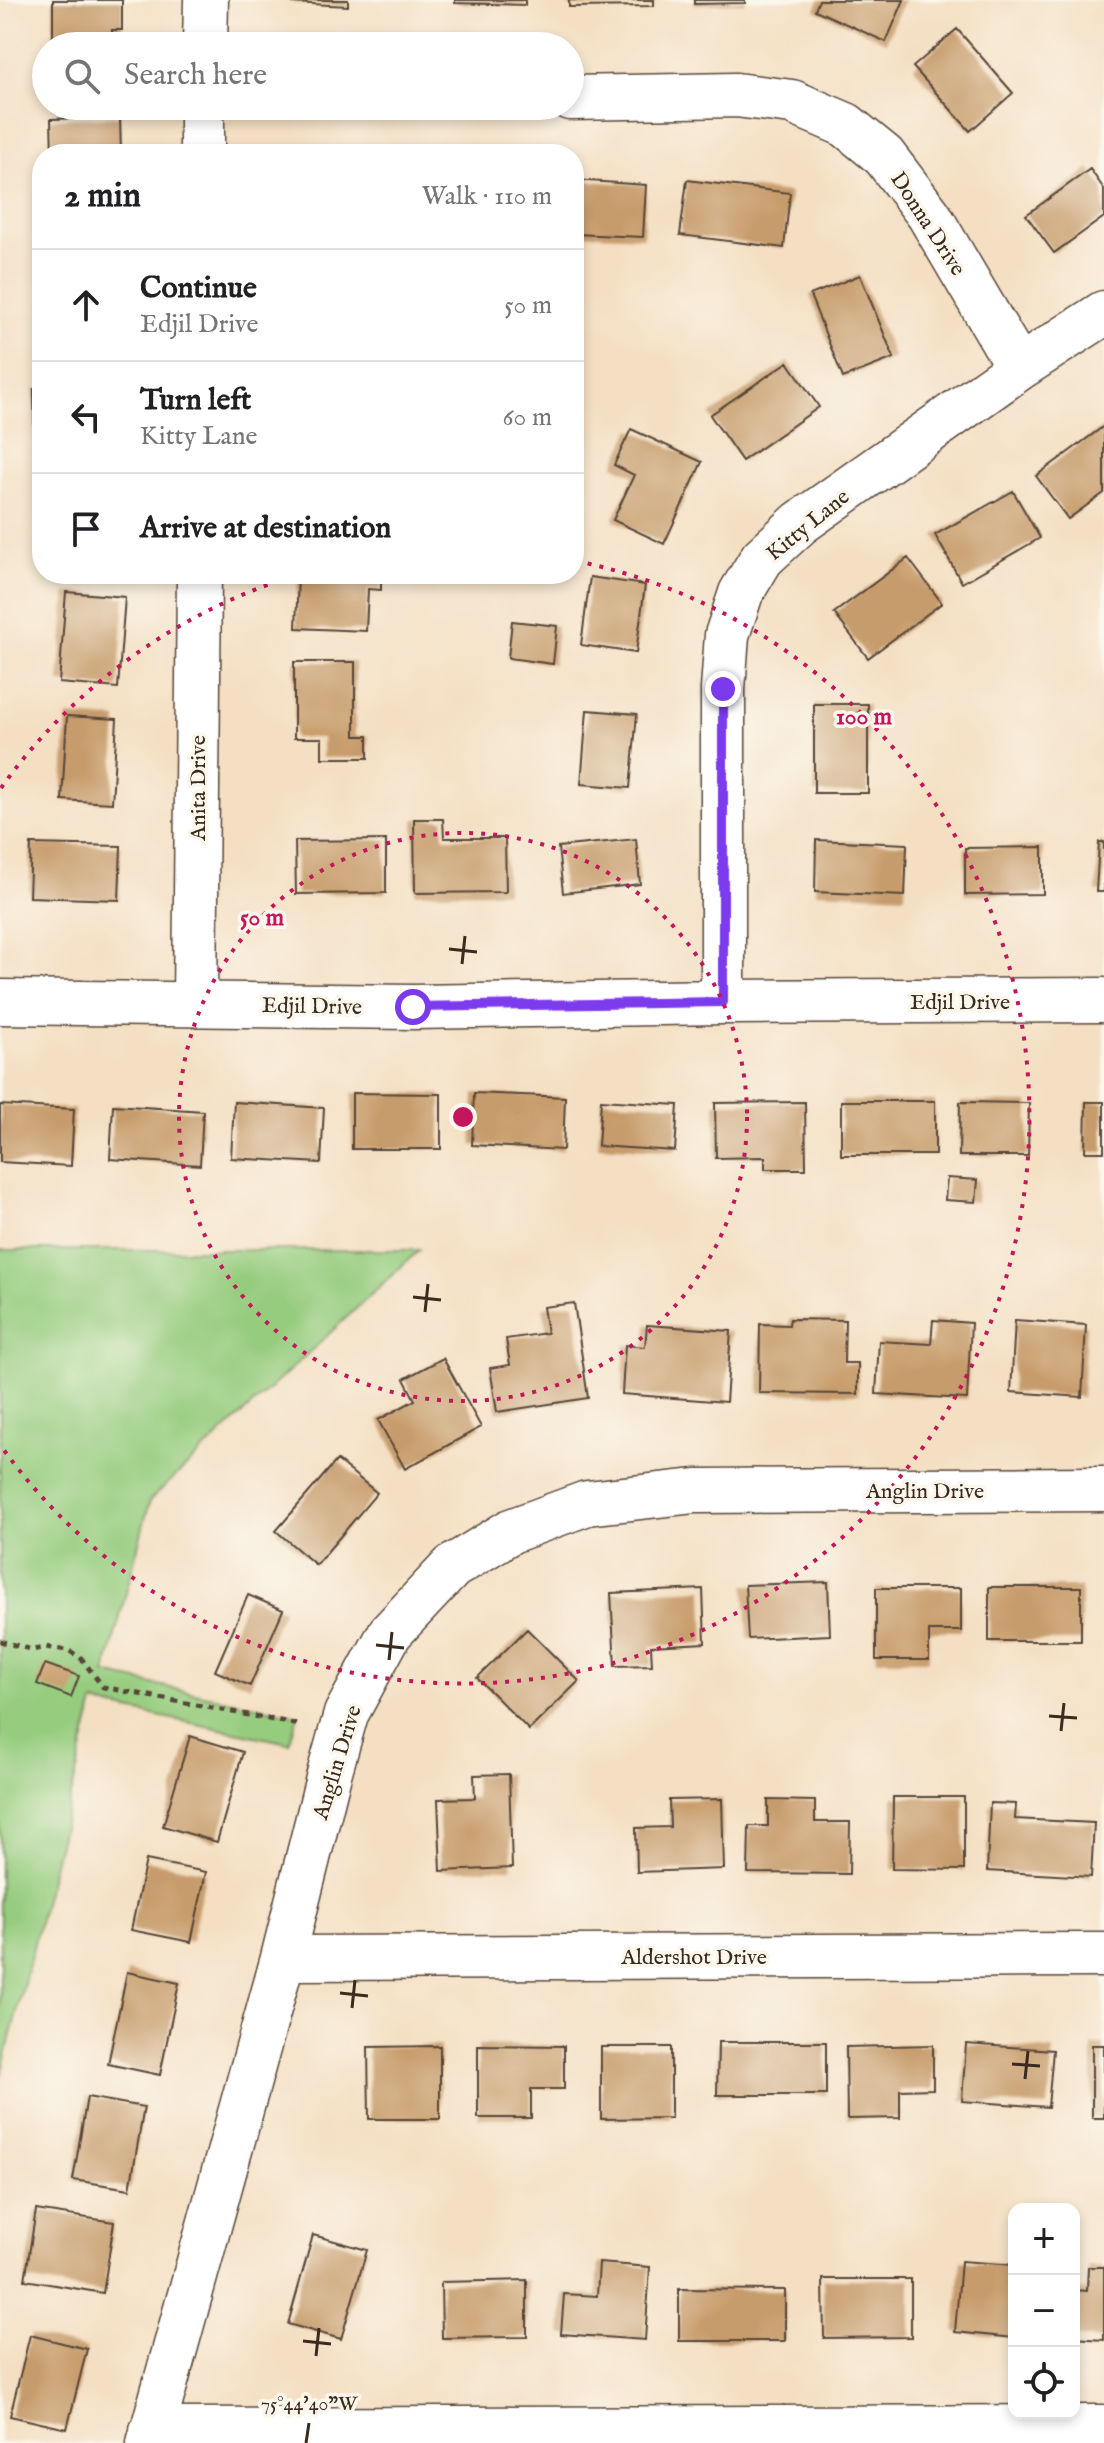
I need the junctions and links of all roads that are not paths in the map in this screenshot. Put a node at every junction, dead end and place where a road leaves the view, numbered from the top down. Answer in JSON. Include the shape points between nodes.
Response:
{"nodes":[{"id":1,"x":206,"y":0,"type":"edge"},
{"id":2,"x":205,"y":32,"type":"edge"},
{"id":3,"x":584,"y":98,"type":"edge"},
{"id":4,"x":202,"y":120,"type":"edge"},
{"id":5,"x":202,"y":144,"type":"edge"},
{"id":6,"x":1104,"y":313,"type":"edge"},
{"id":7,"x":1019,"y":368,"type":"junction"},
{"id":8,"x":199,"y":584,"type":"edge"},
{"id":9,"x":1104,"y":1000,"type":"edge"},
{"id":10,"x":0,"y":1002,"type":"edge"},
{"id":11,"x":723,"y":1002,"type":"junction"},
{"id":12,"x":195,"y":1003,"type":"junction"},
{"id":13,"x":1104,"y":1489,"type":"edge"},
{"id":14,"x":1104,"y":1955,"type":"edge"},
{"id":15,"x":283,"y":1958,"type":"junction"},
{"id":16,"x":1104,"y":2427,"type":"edge"},
{"id":17,"x":151,"y":2437,"type":"edge"}],
"edges":[{"from":1,"to":2,"type":"street"},
{"from":3,"to":7,"type":"street","name":"Donna Drive","via":[[736,95],[792,102],[846,125],[884,156],[929,215]]},
{"from":4,"to":5,"type":"street"},
{"from":6,"to":7,"type":"street","name":"Kitty Lane"},
{"from":7,"to":11,"type":"street","name":"Kitty Lane","via":[[800,523],[762,558],[741,593],[727,635],[723,689]]},
{"from":8,"to":12,"type":"street","name":"Anita Drive"},
{"from":9,"to":11,"type":"street","name":"Edjil Drive"},
{"from":10,"to":12,"type":"street","name":"Edjil Drive"},
{"from":11,"to":12,"type":"street","name":"Edjil Drive","via":[[413,1007]]},
{"from":13,"to":15,"type":"street","name":"Anglin Drive","via":[[695,1491],[587,1503],[511,1531],[452,1567],[390,1633],[346,1714]]},
{"from":14,"to":15,"type":"street","name":"Aldershot Drive"},
{"from":15,"to":17,"type":"street","name":"Anglin Drive"},
{"from":16,"to":17,"type":"street"}]}
